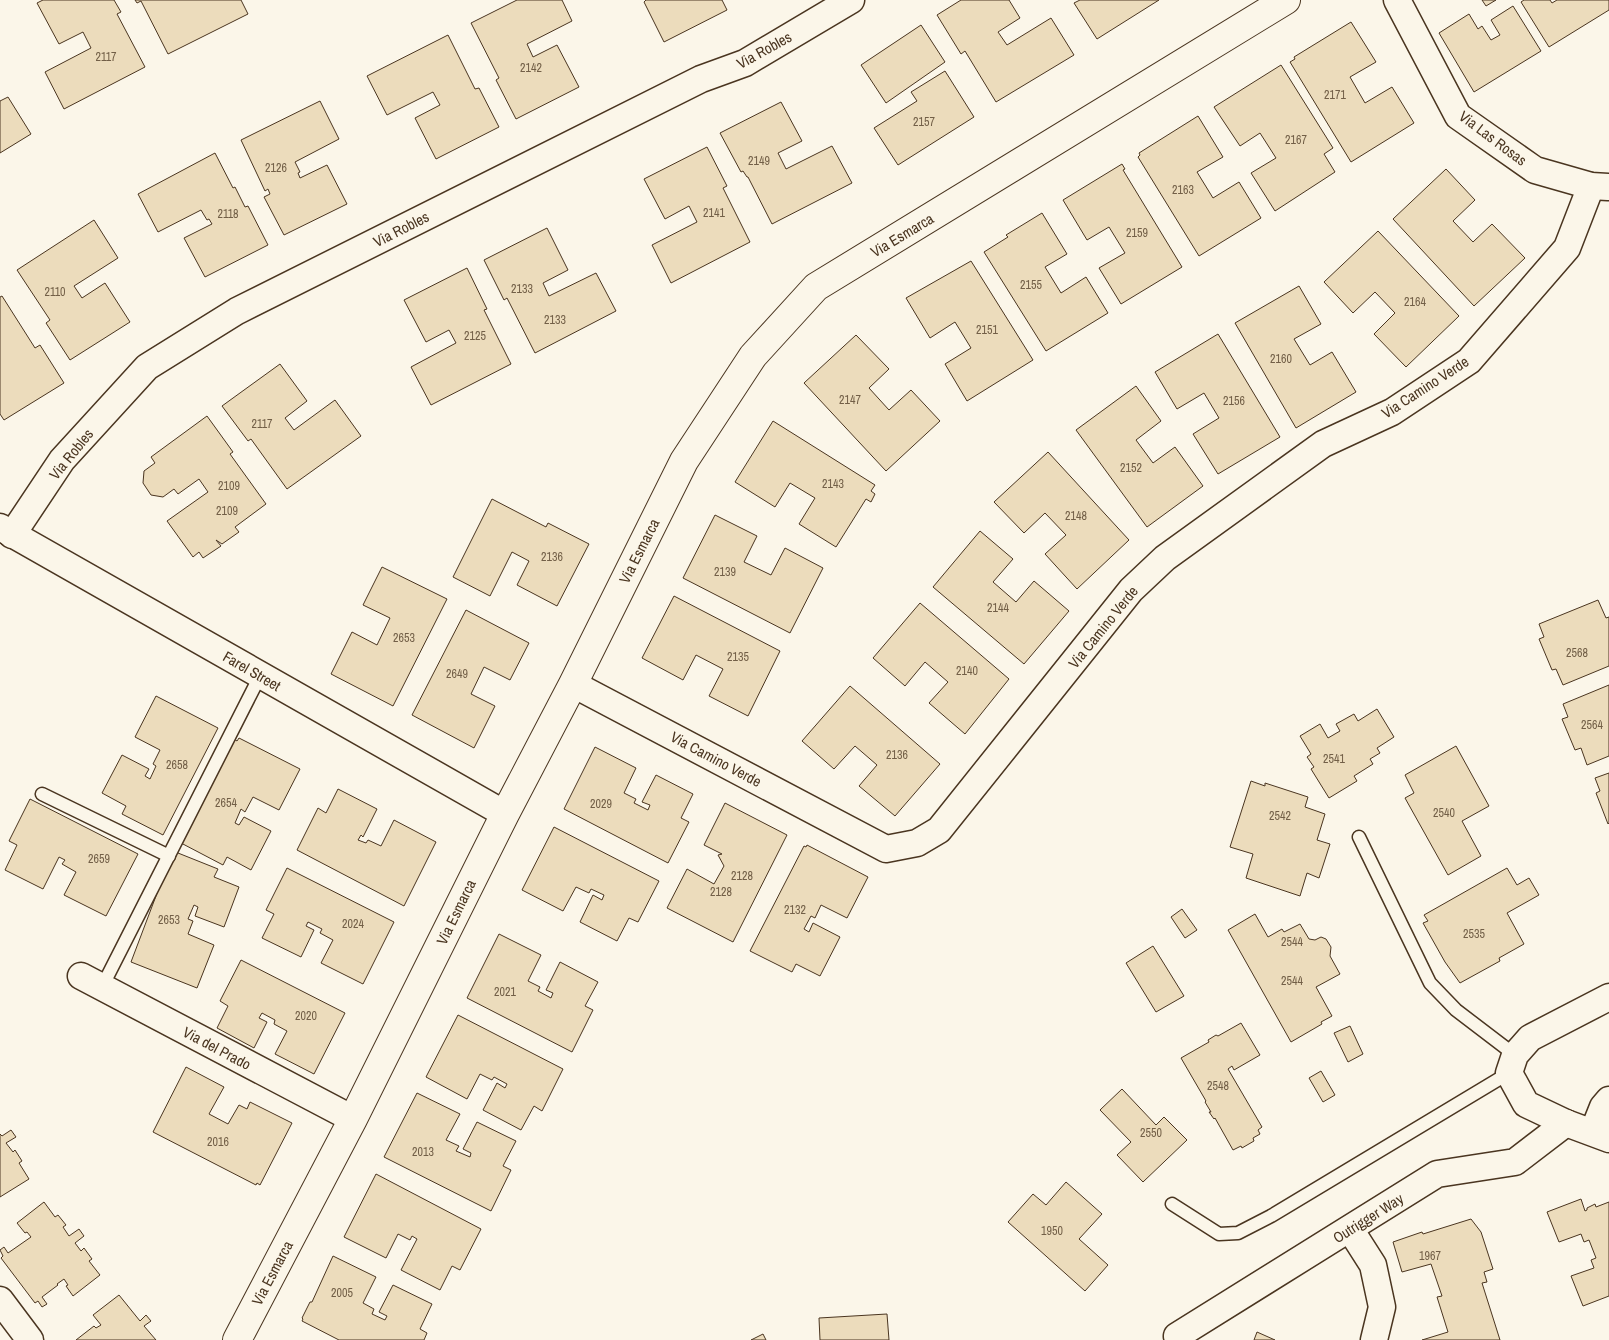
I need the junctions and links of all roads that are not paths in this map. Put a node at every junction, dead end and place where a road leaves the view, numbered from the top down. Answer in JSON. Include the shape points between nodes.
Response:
{"nodes":[{"id":1,"x":851,"y":0,"type":"edge"},
{"id":2,"x":1286,"y":0,"type":"edge"},
{"id":3,"x":1396,"y":0,"type":"edge"},
{"id":4,"x":1600,"y":186,"type":"edge"},
{"id":5,"x":6,"y":531,"type":"edge"},
{"id":6,"x":260,"y":676,"type":"junction"},
{"id":7,"x":573,"y":684,"type":"junction"},
{"id":8,"x":42,"y":794,"type":"dead end"},
{"id":9,"x":505,"y":814,"type":"junction"},
{"id":10,"x":1359,"y":836,"type":"dead end"},
{"id":11,"x":169,"y":856,"type":"junction"},
{"id":12,"x":92,"y":982,"type":"joint"},
{"id":13,"x":1609,"y":997,"type":"edge"},
{"id":14,"x":1512,"y":1064,"type":"junction"},
{"id":15,"x":1609,"y":1100,"type":"edge"},
{"id":16,"x":353,"y":1119,"type":"junction"},
{"id":17,"x":1566,"y":1123,"type":"junction"},
{"id":18,"x":1601,"y":1135,"type":"edge"},
{"id":19,"x":1172,"y":1204,"type":"dead end"},
{"id":20,"x":1350,"y":1229,"type":"junction"},
{"id":21,"x":0,"y":1300,"type":"edge"},
{"id":22,"x":240,"y":1333,"type":"edge"},
{"id":23,"x":1177,"y":1336,"type":"dead end"},
{"id":24,"x":30,"y":1340,"type":"edge"},
{"id":25,"x":1374,"y":1340,"type":"edge"}],
"edges":[{"from":1,"to":5,"type":"street","name":"Via Robles","via":[[745,63],[701,79],[237,311],[147,367],[62,460]]},
{"from":2,"to":7,"type":"street","name":"Via Esmarca","via":[[816,287],[753,356],[684,461]]},
{"from":3,"to":4,"type":"street","name":"Via Las Rosas","via":[[1458,116],[1535,170]]},
{"from":4,"to":7,"type":"street","name":"Via Camino Verde","via":[[1567,248],[1469,361],[1392,412],[1324,444],[1165,558],[1131,590],[939,830],[917,844],[886,849]]},
{"from":5,"to":6,"type":"street","name":"Farel Street"},
{"from":6,"to":9,"type":"street","name":"Farel Street"},
{"from":6,"to":11,"type":"lane"},
{"from":7,"to":9,"type":"street","name":"Via Esmarca"},
{"from":8,"to":11,"type":"lane"},
{"from":9,"to":16,"type":"street","name":"Via Esmarca"},
{"from":10,"to":14,"type":"lane","via":[[1430,983]]},
{"from":11,"to":12,"type":"lane"},
{"from":12,"to":16,"type":"street","name":"Via del Prado"},
{"from":13,"to":14,"type":"street","via":[[1530,1038]]},
{"from":14,"to":17,"type":"street","via":[[1526,1104]]},
{"from":14,"to":19,"type":"lane","via":[[1271,1216],[1238,1233],[1219,1234]]},
{"from":15,"to":18,"type":"street","via":[[1603,1107]]},
{"from":16,"to":22,"type":"street","name":"Via Esmarca"},
{"from":17,"to":18,"type":"street"},
{"from":17,"to":20,"type":"street","name":"Outrigger Way","via":[[1515,1162],[1438,1174]]},
{"from":20,"to":23,"type":"street","name":"Outrigger Way"},
{"from":20,"to":25,"type":"street","via":[[1373,1265],[1382,1307]]},
{"from":21,"to":24,"type":"street"}]}
